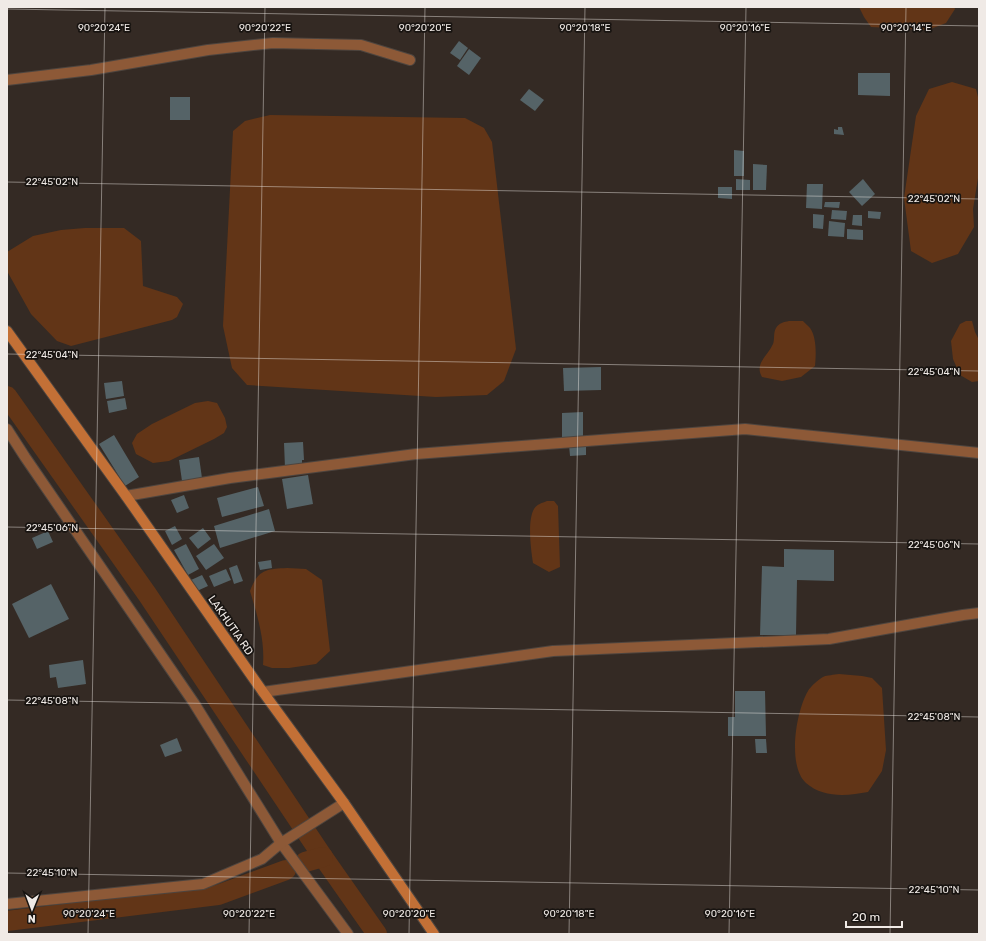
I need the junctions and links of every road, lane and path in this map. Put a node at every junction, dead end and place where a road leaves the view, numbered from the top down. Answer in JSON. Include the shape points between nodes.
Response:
{"nodes":[{"id":1,"x":410,"y":60,"type":"dead end"},
{"id":2,"x":7,"y":80,"type":"edge"},
{"id":3,"x":7,"y":331,"type":"edge"},
{"id":4,"x":7,"y":429,"type":"edge"},
{"id":5,"x":979,"y":453,"type":"edge"},
{"id":6,"x":126,"y":496,"type":"junction"},
{"id":7,"x":979,"y":613,"type":"edge"},
{"id":8,"x":263,"y":692,"type":"junction"},
{"id":9,"x":344,"y":802,"type":"junction"},
{"id":10,"x":281,"y":843,"type":"junction"},
{"id":11,"x":7,"y":904,"type":"edge"},
{"id":12,"x":348,"y":934,"type":"edge"},
{"id":13,"x":434,"y":934,"type":"edge"}],
"edges":[{"from":1,"to":2,"type":"street","via":[[361,45],[273,43],[208,50],[91,70]]},
{"from":3,"to":6,"type":"street","name":"LAKHUTIA RD"},
{"from":4,"to":10,"type":"street","via":[[194,703]]},
{"from":5,"to":6,"type":"street","via":[[745,429],[416,454],[230,478]]},
{"from":6,"to":8,"type":"street","name":"LAKHUTIA RD"},
{"from":7,"to":8,"type":"street","via":[[829,639],[553,651]]},
{"from":8,"to":9,"type":"street","name":"LAKHUTIA RD"},
{"from":9,"to":10,"type":"street"},
{"from":9,"to":13,"type":"street","name":"LAKHUTIA RD"},
{"from":10,"to":11,"type":"street","via":[[262,859],[204,884]]},
{"from":10,"to":12,"type":"street"}]}
